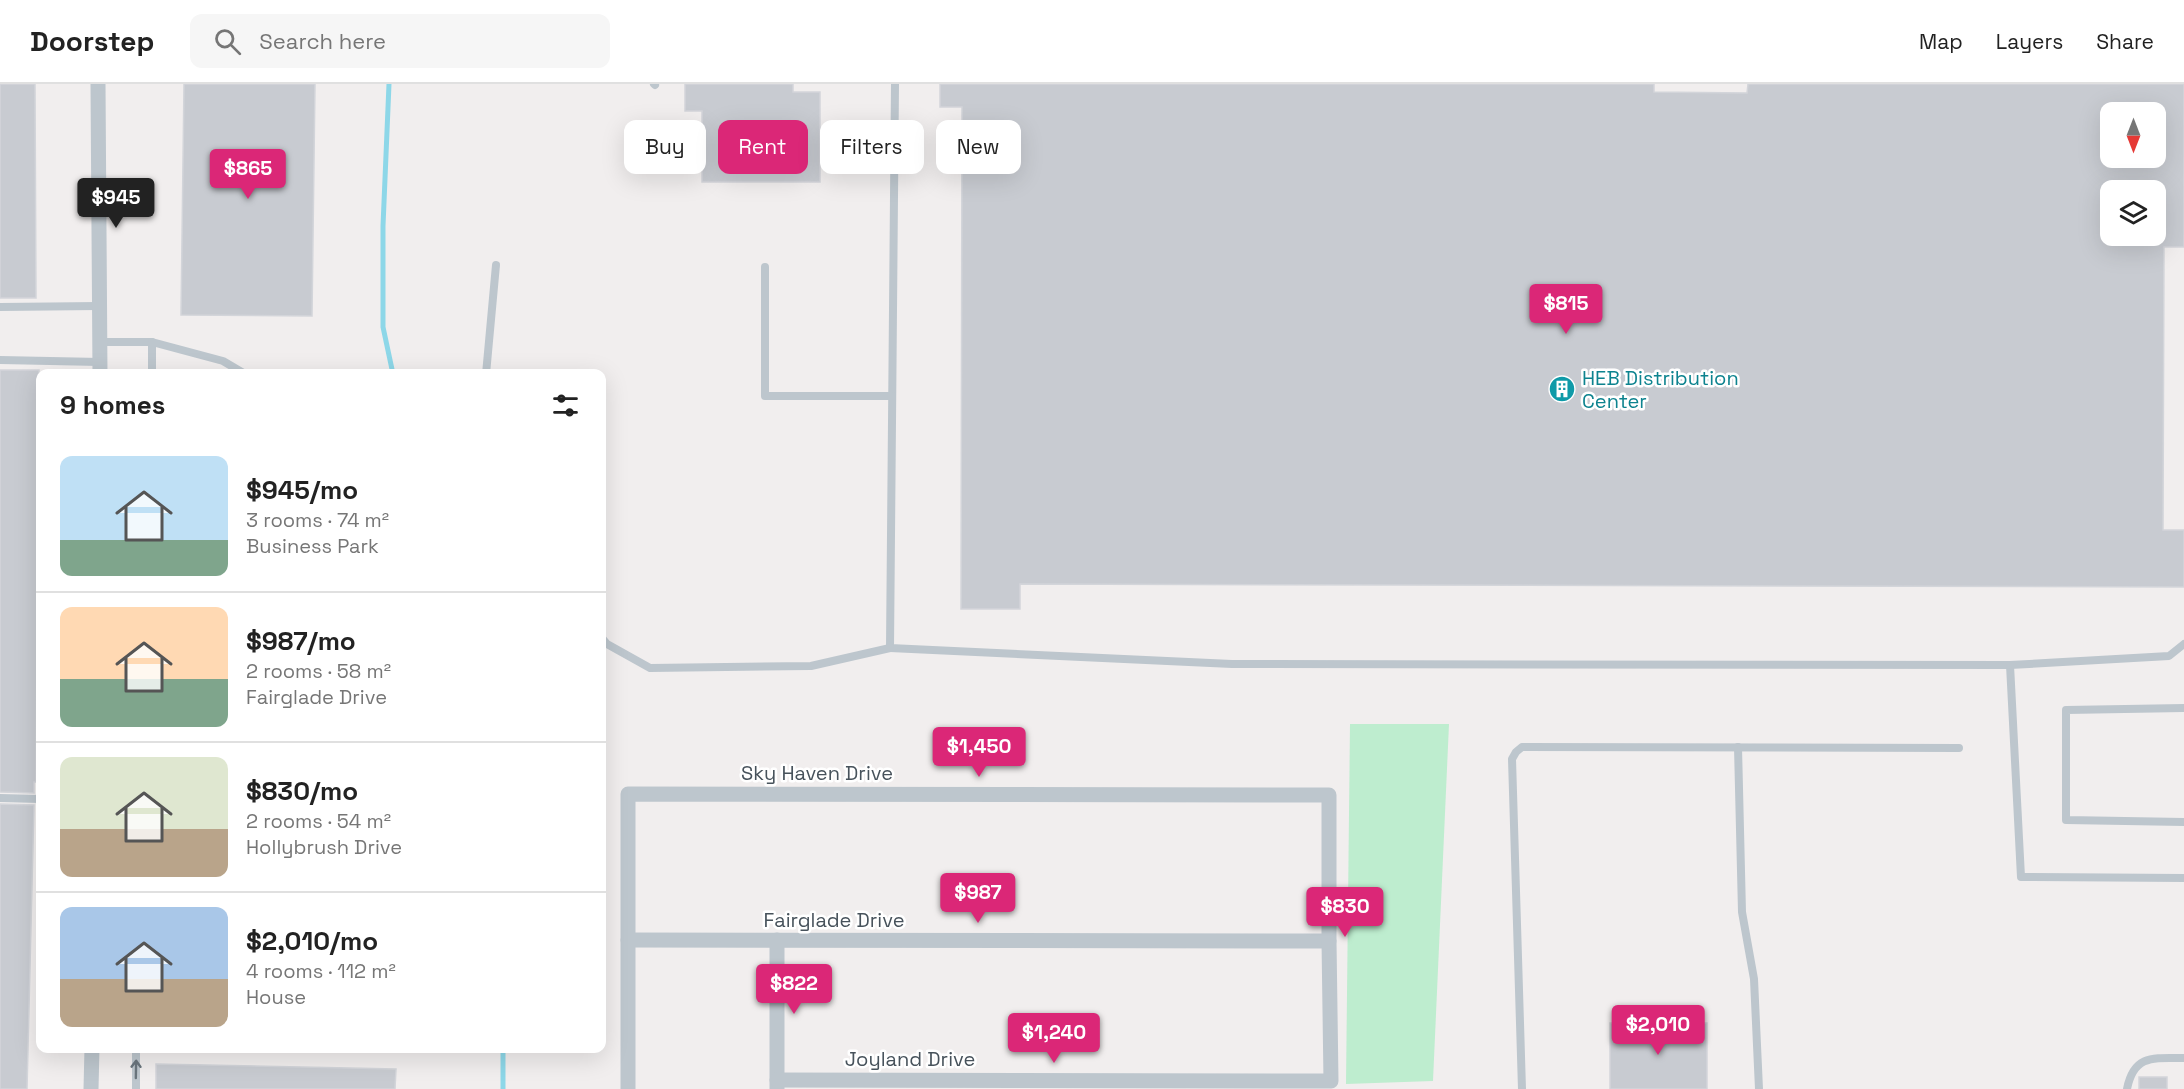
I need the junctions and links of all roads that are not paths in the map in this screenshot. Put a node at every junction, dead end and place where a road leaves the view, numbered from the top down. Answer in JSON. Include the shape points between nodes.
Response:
{"nodes":[{"id":1,"x":99,"y":84,"type":"edge"},
{"id":2,"x":895,"y":84,"type":"edge"},
{"id":3,"x":496,"y":265,"type":"dead end"},
{"id":4,"x":765,"y":267,"type":"dead end"},
{"id":5,"x":99,"y":306,"type":"junction"},
{"id":6,"x":0,"y":307,"type":"edge"},
{"id":7,"x":100,"y":342,"type":"junction"},
{"id":8,"x":152,"y":342,"type":"junction"},
{"id":9,"x":0,"y":360,"type":"edge"},
{"id":10,"x":100,"y":368,"type":"edge"},
{"id":11,"x":152,"y":369,"type":"edge"},
{"id":12,"x":237,"y":369,"type":"edge"},
{"id":13,"x":486,"y":369,"type":"edge"},
{"id":14,"x":892,"y":396,"type":"junction"},
{"id":15,"x":606,"y":643,"type":"edge"},
{"id":16,"x":2184,"y":644,"type":"edge"},
{"id":17,"x":890,"y":648,"type":"junction"},
{"id":18,"x":2010,"y":665,"type":"junction"},
{"id":19,"x":2184,"y":708,"type":"edge"},
{"id":20,"x":1738,"y":747,"type":"junction"},
{"id":21,"x":1959,"y":748,"type":"dead end"},
{"id":22,"x":0,"y":798,"type":"edge"},
{"id":23,"x":36,"y":799,"type":"edge"},
{"id":24,"x":2184,"y":822,"type":"edge"},
{"id":25,"x":2184,"y":878,"type":"edge"},
{"id":26,"x":628,"y":940,"type":"junction"},
{"id":27,"x":777,"y":940,"type":"junction"},
{"id":28,"x":1329,"y":941,"type":"junction"},
{"id":29,"x":92,"y":1053,"type":"edge"},
{"id":30,"x":136,"y":1053,"type":"edge"},
{"id":31,"x":2184,"y":1058,"type":"edge"},
{"id":32,"x":777,"y":1084,"type":"edge"},
{"id":33,"x":918,"y":1085,"type":"edge"},
{"id":34,"x":91,"y":1089,"type":"edge"},
{"id":35,"x":136,"y":1089,"type":"edge"},
{"id":36,"x":628,"y":1089,"type":"edge"},
{"id":37,"x":1522,"y":1089,"type":"edge"},
{"id":38,"x":1759,"y":1089,"type":"edge"},
{"id":39,"x":2127,"y":1089,"type":"edge"}],
"edges":[{"from":1,"to":5,"type":"street"},
{"from":2,"to":14,"type":"lane"},
{"from":3,"to":13,"type":"lane"},
{"from":4,"to":14,"type":"lane","via":[[765,396]]},
{"from":5,"to":6,"type":"lane"},
{"from":5,"to":7,"type":"street"},
{"from":7,"to":8,"type":"lane"},
{"from":7,"to":10,"type":"street"},
{"from":8,"to":11,"type":"lane"},
{"from":8,"to":12,"type":"lane","via":[[223,361]]},
{"from":9,"to":10,"type":"lane"},
{"from":14,"to":17,"type":"lane"},
{"from":15,"to":17,"type":"lane","via":[[650,668],[812,666]]},
{"from":16,"to":18,"type":"lane","via":[[2169,656]]},
{"from":17,"to":18,"type":"lane","via":[[1232,664]]},
{"from":18,"to":25,"type":"lane","via":[[2021,877]]},
{"from":19,"to":24,"type":"lane","via":[[2066,710],[2066,820]]},
{"from":20,"to":21,"type":"lane"},
{"from":20,"to":37,"type":"lane","via":[[1522,747],[1515,752],[1512,759]]},
{"from":20,"to":38,"type":"lane","via":[[1742,912],[1754,979]]},
{"from":22,"to":23,"type":"lane"},
{"from":26,"to":27,"type":"street","name":"Fairglade Drive"},
{"from":26,"to":28,"type":"street","name":"Sky Haven Drive","via":[[628,794],[1329,795]]},
{"from":26,"to":36,"type":"street"},
{"from":27,"to":28,"type":"street","name":"Fairglade Drive"},
{"from":27,"to":32,"type":"street"},
{"from":28,"to":33,"type":"street","name":"Joyland Drive","via":[[1331,1081]]},
{"from":29,"to":34,"type":"street"},
{"from":35,"to":30,"type":"lane","one_way":true},
{"from":31,"to":39,"type":"lane","via":[[2142,1061],[2136,1065]]},
{"from":32,"to":33,"type":"street","name":"Joyland Drive"}]}
